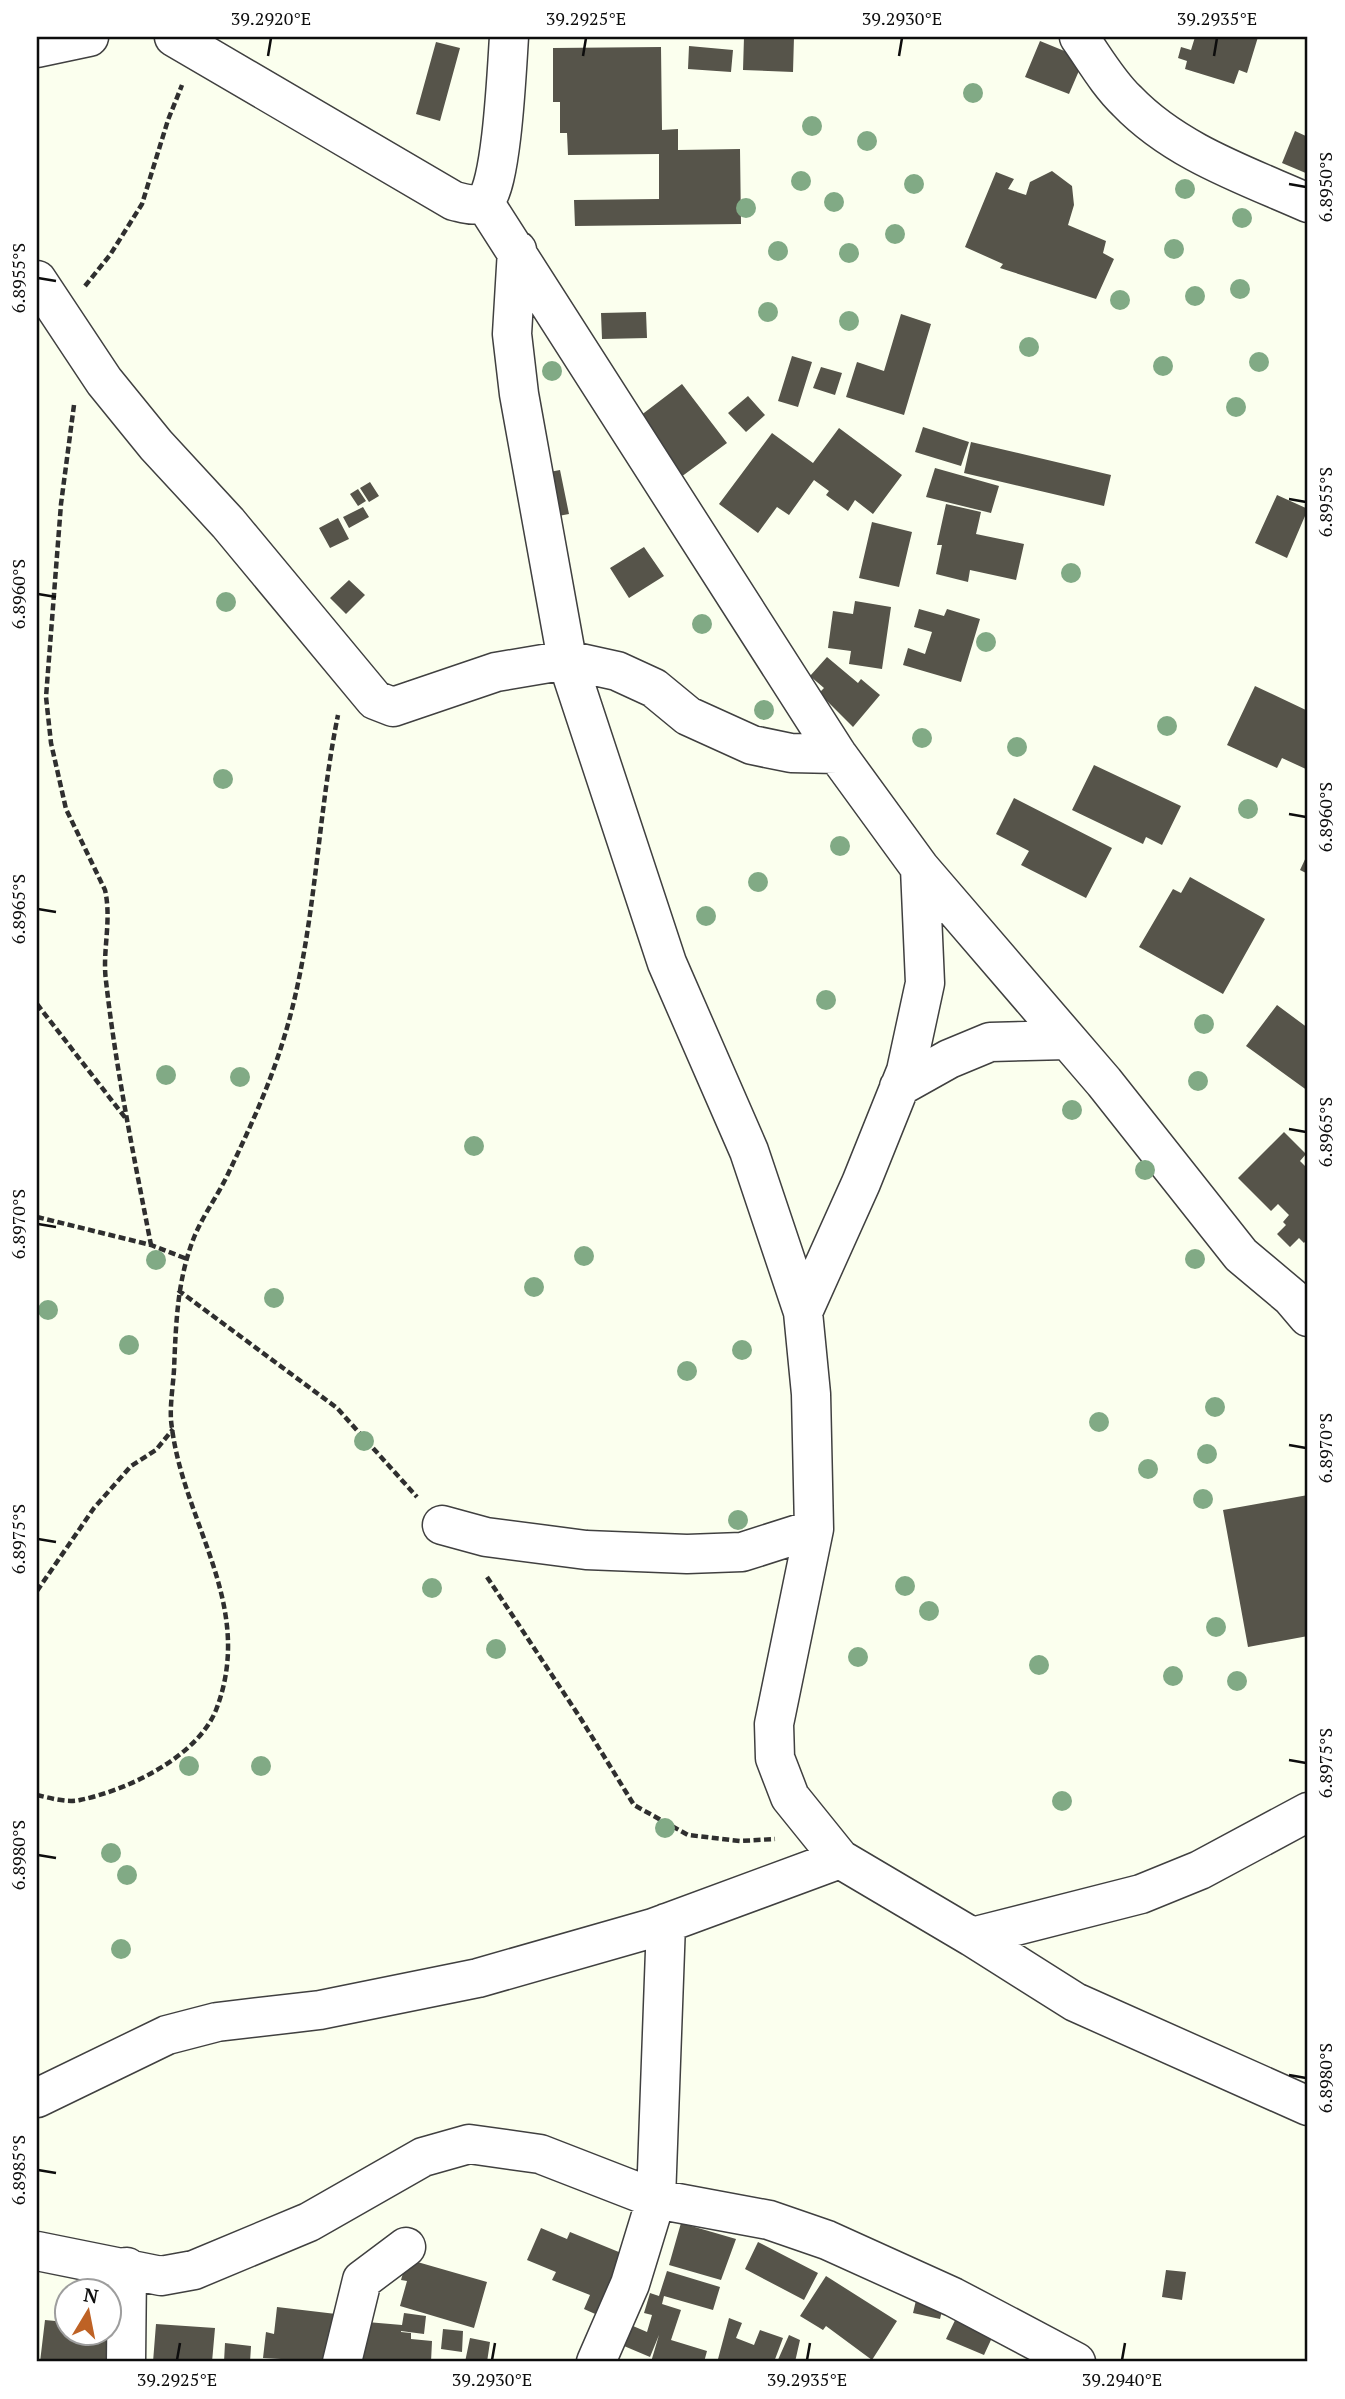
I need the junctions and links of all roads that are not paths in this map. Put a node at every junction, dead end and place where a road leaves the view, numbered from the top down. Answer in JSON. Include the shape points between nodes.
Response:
{"nodes":[{"id":1,"x":89,"y":37,"type":"edge"},
{"id":2,"x":509,"y":37,"type":"edge"},
{"id":3,"x":1079,"y":37,"type":"edge"},
{"id":4,"x":189,"y":46,"type":"edge"},
{"id":5,"x":37,"y":48,"type":"edge"},
{"id":6,"x":484,"y":202,"type":"junction"},
{"id":7,"x":1308,"y":203,"type":"edge"},
{"id":8,"x":517,"y":250,"type":"junction"},
{"id":9,"x":37,"y":280,"type":"edge"},
{"id":10,"x":567,"y":660,"type":"junction"},
{"id":11,"x":836,"y":754,"type":"junction"},
{"id":12,"x":920,"y":867,"type":"junction"},
{"id":13,"x":1068,"y":1040,"type":"junction"},
{"id":14,"x":899,"y":1087,"type":"junction"},
{"id":15,"x":803,"y":1312,"type":"junction"},
{"id":16,"x":1308,"y":1317,"type":"edge"},
{"id":17,"x":442,"y":1525,"type":"road end"},
{"id":18,"x":814,"y":1528,"type":"junction"},
{"id":19,"x":1308,"y":1812,"type":"edge"},
{"id":20,"x":830,"y":1848,"type":"junction"},
{"id":21,"x":666,"y":1923,"type":"junction"},
{"id":22,"x":972,"y":1937,"type":"junction"},
{"id":23,"x":37,"y":2098,"type":"edge"},
{"id":24,"x":1308,"y":2106,"type":"edge"},
{"id":25,"x":656,"y":2199,"type":"junction"},
{"id":26,"x":406,"y":2247,"type":"dead end"},
{"id":27,"x":37,"y":2251,"type":"edge"},
{"id":28,"x":127,"y":2267,"type":"junction"},
{"id":29,"x":126,"y":2362,"type":"edge"},
{"id":30,"x":341,"y":2362,"type":"edge"},
{"id":31,"x":596,"y":2362,"type":"edge"},
{"id":32,"x":1076,"y":2362,"type":"edge"}],
"edges":[{"from":1,"to":5,"type":"street"},
{"from":2,"to":6,"type":"street","via":[[498,160],[492,191]]},
{"from":3,"to":7,"type":"street","via":[[1126,101],[1167,136]]},
{"from":4,"to":6,"type":"street","via":[[454,201]]},
{"from":6,"to":8,"type":"street"},
{"from":8,"to":10,"type":"street","via":[[512,334],[519,394]]},
{"from":8,"to":11,"type":"street"},
{"from":9,"to":10,"type":"street","via":[[104,381],[375,699],[393,706],[496,672]]},
{"from":10,"to":11,"type":"street","via":[[654,688],[688,716],[752,745],[791,753]]},
{"from":10,"to":15,"type":"street","via":[[667,963],[749,1151]]},
{"from":11,"to":12,"type":"street"},
{"from":12,"to":13,"type":"street"},
{"from":12,"to":14,"type":"street","via":[[925,982]]},
{"from":13,"to":14,"type":"street","via":[[990,1042]]},
{"from":13,"to":16,"type":"street","via":[[1241,1255],[1292,1297]]},
{"from":14,"to":15,"type":"street"},
{"from":15,"to":18,"type":"street","via":[[811,1394]]},
{"from":17,"to":18,"type":"street","via":[[486,1537],[586,1550],[687,1554],[742,1552]]},
{"from":18,"to":20,"type":"street","via":[[774,1724],[775,1758],[790,1797]]},
{"from":19,"to":22,"type":"street","via":[[1200,1870],[1141,1894]]},
{"from":20,"to":21,"type":"street"},
{"from":20,"to":22,"type":"street"},
{"from":21,"to":23,"type":"street","via":[[478,1978],[320,2010],[217,2022],[167,2035]]},
{"from":21,"to":25,"type":"street"},
{"from":22,"to":24,"type":"street","via":[[1074,2002]]},
{"from":25,"to":28,"type":"street","via":[[540,2154],[469,2144],[423,2157],[309,2222],[214,2264],[161,2276]]},
{"from":25,"to":31,"type":"street","via":[[630,2284]]},
{"from":25,"to":32,"type":"street","via":[[769,2220],[827,2240],[953,2297]]},
{"from":26,"to":30,"type":"street","via":[[362,2280]]},
{"from":27,"to":28,"type":"street"},
{"from":28,"to":29,"type":"street"}]}
